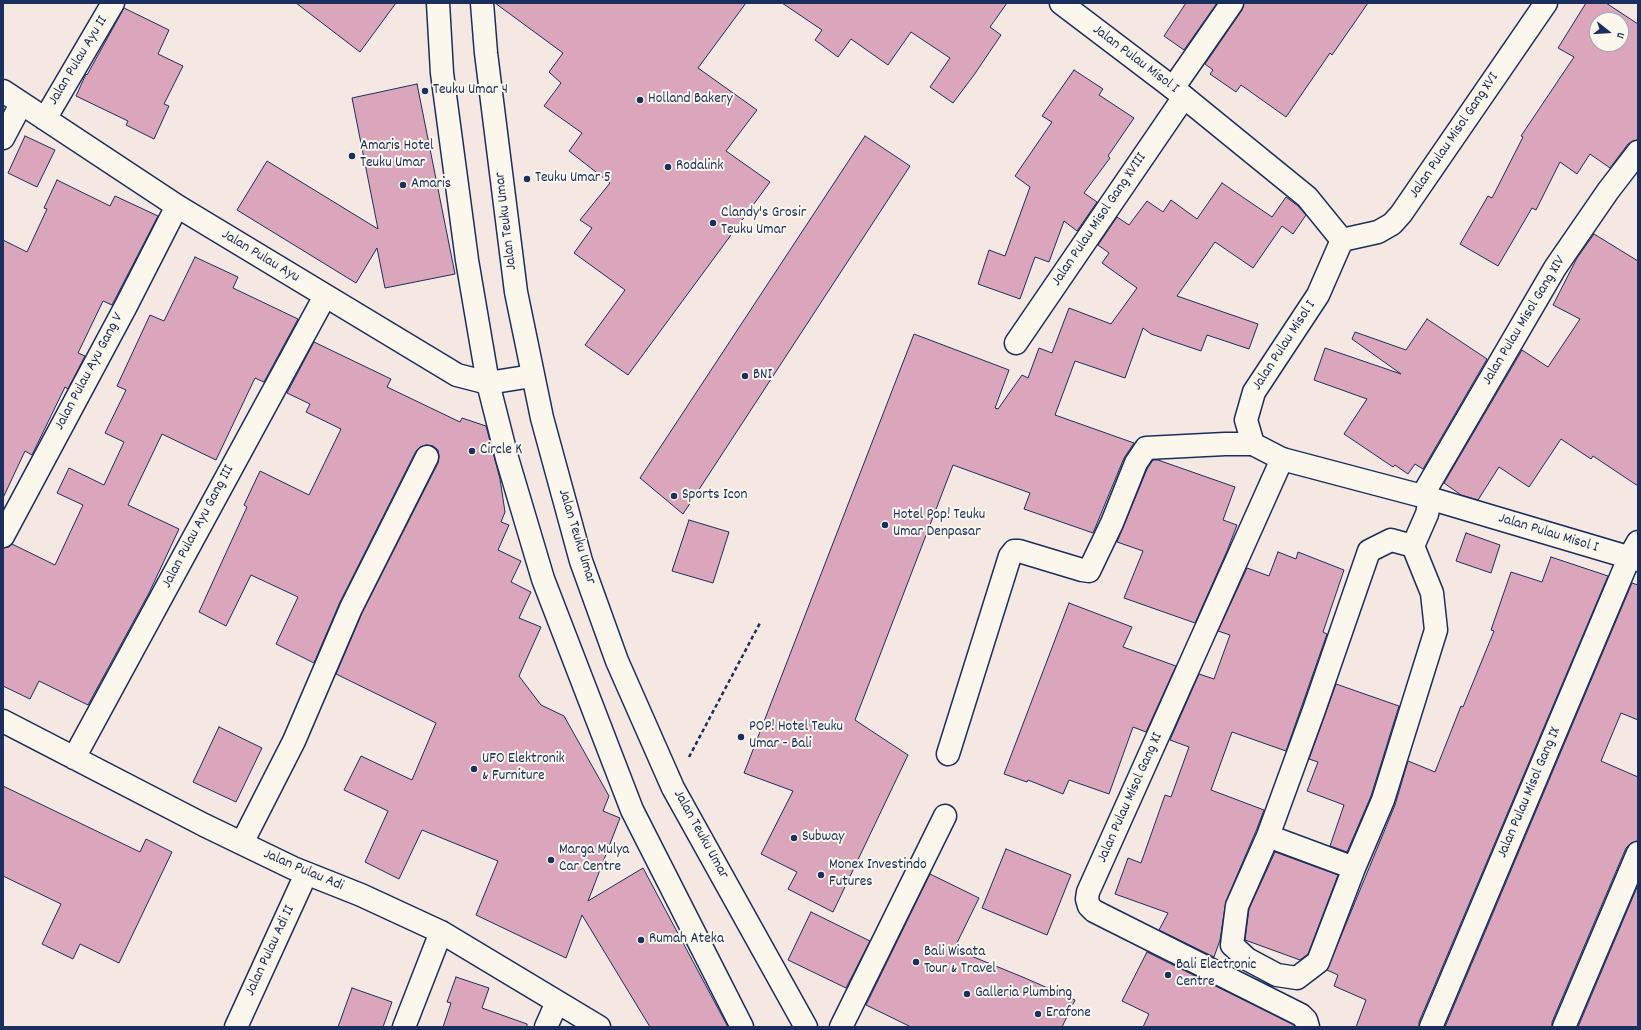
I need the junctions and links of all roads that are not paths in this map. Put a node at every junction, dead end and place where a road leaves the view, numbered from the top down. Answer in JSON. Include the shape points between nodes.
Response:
{"nodes":[{"id":1,"x":113,"y":3,"type":"edge"},
{"id":2,"x":438,"y":3,"type":"edge"},
{"id":3,"x":482,"y":3,"type":"edge"},
{"id":4,"x":1061,"y":3,"type":"edge"},
{"id":5,"x":1232,"y":3,"type":"edge"},
{"id":6,"x":1546,"y":3,"type":"edge"},
{"id":7,"x":3,"y":91,"type":"edge"},
{"id":8,"x":1178,"y":93,"type":"junction"},
{"id":9,"x":21,"y":104,"type":"junction"},
{"id":10,"x":45,"y":119,"type":"junction"},
{"id":11,"x":3,"y":138,"type":"edge"},
{"id":12,"x":1638,"y":152,"type":"edge"},
{"id":13,"x":177,"y":206,"type":"junction"},
{"id":14,"x":1342,"y":240,"type":"junction"},
{"id":15,"x":324,"y":296,"type":"junction"},
{"id":16,"x":1016,"y":343,"type":"dead end"},
{"id":17,"x":532,"y":376,"type":"junction"},
{"id":18,"x":488,"y":382,"type":"junction"},
{"id":19,"x":1253,"y":444,"type":"junction"},
{"id":20,"x":427,"y":458,"type":"dead end"},
{"id":21,"x":1282,"y":459,"type":"junction"},
{"id":22,"x":1426,"y":498,"type":"junction"},
{"id":23,"x":3,"y":536,"type":"edge"},
{"id":24,"x":1413,"y":546,"type":"junction"},
{"id":25,"x":1635,"y":553,"type":"edge"},
{"id":26,"x":3,"y":721,"type":"edge"},
{"id":27,"x":948,"y":754,"type":"dead end"},
{"id":28,"x":74,"y":758,"type":"junction"},
{"id":29,"x":945,"y":816,"type":"dead end"},
{"id":30,"x":1268,"y":836,"type":"junction"},
{"id":31,"x":242,"y":844,"type":"junction"},
{"id":32,"x":1638,"y":853,"type":"edge"},
{"id":33,"x":1354,"y":868,"type":"junction"},
{"id":34,"x":306,"y":874,"type":"junction"},
{"id":35,"x":442,"y":932,"type":"junction"},
{"id":36,"x":557,"y":1002,"type":"junction"},
{"id":37,"x":236,"y":1027,"type":"edge"},
{"id":38,"x":404,"y":1027,"type":"edge"},
{"id":39,"x":546,"y":1027,"type":"edge"},
{"id":40,"x":599,"y":1027,"type":"edge"},
{"id":41,"x":742,"y":1027,"type":"edge"},
{"id":42,"x":806,"y":1027,"type":"edge"},
{"id":43,"x":841,"y":1027,"type":"edge"},
{"id":44,"x":1308,"y":1027,"type":"edge"},
{"id":45,"x":1431,"y":1027,"type":"edge"},
{"id":46,"x":1564,"y":1027,"type":"edge"}],
"edges":[{"from":1,"to":10,"type":"street","name":"Jalan Pulau Ayu II"},
{"from":2,"to":18,"type":"street","via":[[444,88],[467,260]]},
{"from":3,"to":17,"type":"street","name":"Jalan Teuku Umar","via":[[516,292]]},
{"from":4,"to":8,"type":"street","name":"Jalan Pulau Misol I"},
{"from":5,"to":8,"type":"street","name":"Jalan Pulau Misol Gang XVIII"},
{"from":6,"to":14,"type":"street","name":"Jalan Pulau Misol Gang XVI","via":[[1401,214],[1392,224],[1378,232]]},
{"from":7,"to":9,"type":"street","name":"Jalan Pulau Ayu"},
{"from":8,"to":14,"type":"street","name":"Jalan Pulau Misol I","via":[[1307,197]]},
{"from":8,"to":16,"type":"street","name":"Jalan Pulau Misol Gang XVIII"},
{"from":9,"to":10,"type":"street","name":"Jalan Pulau Ayu"},
{"from":9,"to":11,"type":"street"},
{"from":10,"to":13,"type":"street","name":"Jalan Pulau Ayu"},
{"from":12,"to":22,"type":"street","name":"Jalan Pulau Misol Gang XIV","via":[[1555,268]]},
{"from":13,"to":15,"type":"street","name":"Jalan Pulau Ayu"},
{"from":13,"to":23,"type":"street","name":"Jalan Pulau Ayu Gang V"},
{"from":14,"to":19,"type":"street","name":"Jalan Pulau Misol I","via":[[1318,295],[1254,392],[1246,420]]},
{"from":15,"to":18,"type":"street","name":"Jalan Pulau Ayu","via":[[457,375]]},
{"from":15,"to":28,"type":"street","name":"Jalan Pulau Ayu Gang III"},
{"from":17,"to":18,"type":"street","name":"Jalan Pulau Ayu"},
{"from":17,"to":42,"type":"street","name":"Jalan Teuku Umar","via":[[581,561],[618,661],[673,788]]},
{"from":18,"to":41,"type":"street","via":[[507,458],[543,579],[629,803]]},
{"from":19,"to":21,"type":"street","name":"Jalan Pulau Misol I"},
{"from":19,"to":27,"type":"street","via":[[1146,448],[1136,463],[1089,571],[1014,551],[1010,556]]},
{"from":20,"to":31,"type":"street","via":[[351,608],[294,741]]},
{"from":21,"to":22,"type":"street","name":"Jalan Pulau Misol I"},
{"from":21,"to":44,"type":"street","name":"Jalan Pulau Misol Gang XI","via":[[1087,899],[1094,911],[1301,1015]]},
{"from":22,"to":24,"type":"street","name":"Jalan Pulau Misol Gang XIV","via":[[1427,514]]},
{"from":22,"to":25,"type":"street","name":"Jalan Pulau Misol I"},
{"from":24,"to":30,"type":"street","via":[[1391,540],[1369,551]]},
{"from":24,"to":33,"type":"street","via":[[1432,593],[1436,630],[1383,800]]},
{"from":25,"to":45,"type":"street","name":"Jalan Pulau Misol Gang IX"},
{"from":26,"to":28,"type":"street","name":"Jalan Pulau Adi"},
{"from":28,"to":31,"type":"street","name":"Jalan Pulau Adi"},
{"from":29,"to":43,"type":"street"},
{"from":30,"to":33,"type":"street"},
{"from":30,"to":33,"type":"street","via":[[1237,906],[1232,945],[1247,959],[1277,975],[1297,978],[1318,962]]},
{"from":31,"to":34,"type":"street","name":"Jalan Pulau Adi"},
{"from":32,"to":46,"type":"street"},
{"from":34,"to":35,"type":"street","name":"Jalan Pulau Adi","via":[[362,895]]},
{"from":34,"to":37,"type":"street","name":"Jalan Pulau Adi II"},
{"from":35,"to":36,"type":"street","name":"Jalan Pulau Adi"},
{"from":35,"to":38,"type":"street"},
{"from":36,"to":39,"type":"street"},
{"from":36,"to":40,"type":"street","name":"Jalan Pulau Adi"}]}
